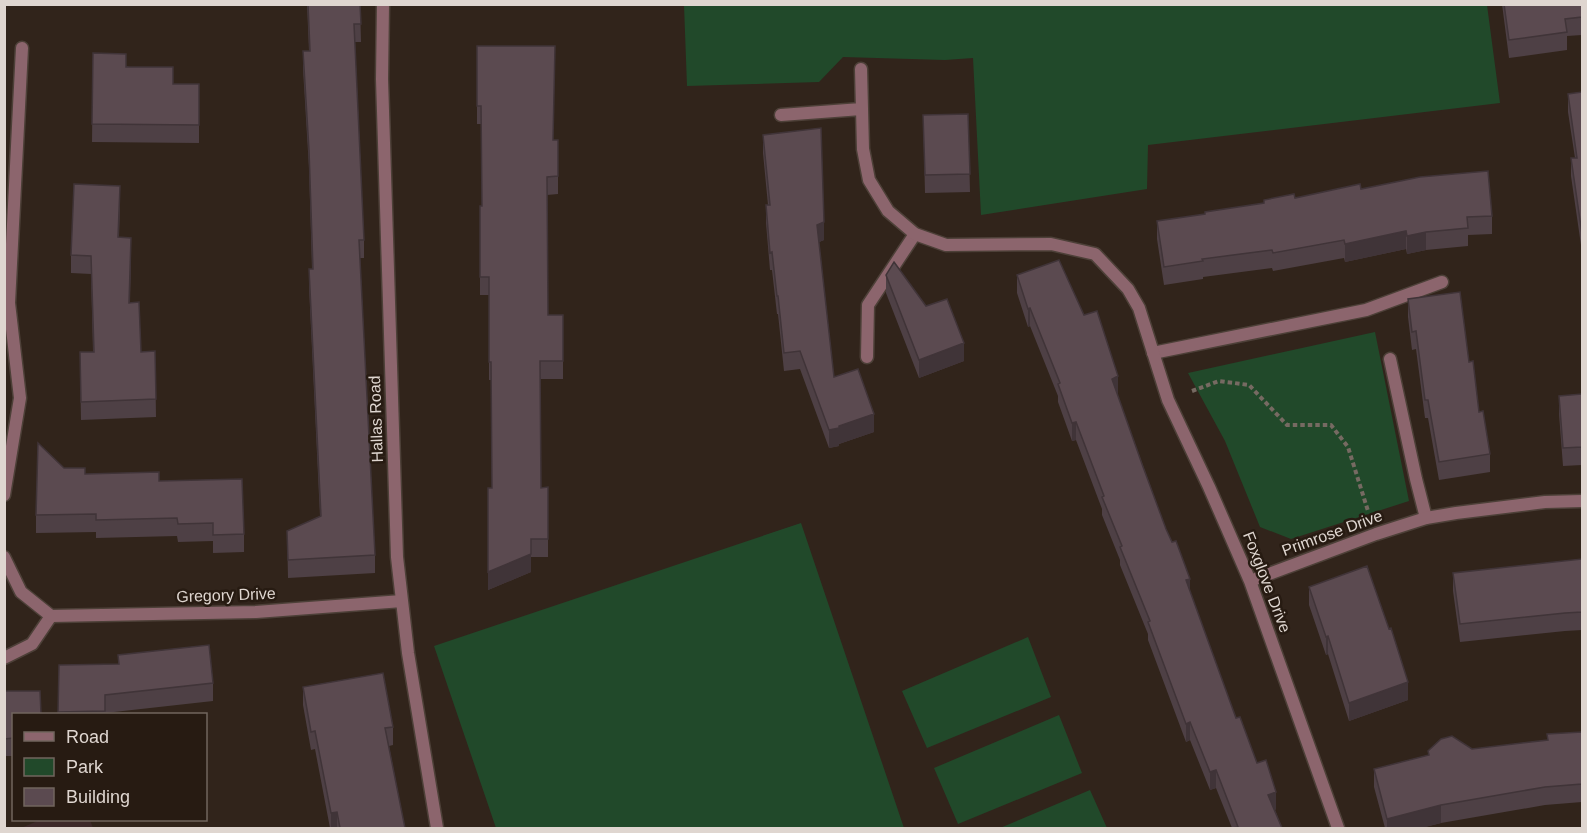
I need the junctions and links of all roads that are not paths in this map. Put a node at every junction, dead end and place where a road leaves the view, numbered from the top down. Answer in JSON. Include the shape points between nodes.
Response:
{"nodes":[{"id":1,"x":382,"y":4,"type":"edge"},
{"id":2,"x":22,"y":48,"type":"dead end"},
{"id":3,"x":861,"y":69,"type":"dead end"},
{"id":4,"x":861,"y":109,"type":"junction"},
{"id":5,"x":781,"y":115,"type":"dead end"},
{"id":6,"x":915,"y":234,"type":"junction"},
{"id":7,"x":1442,"y":282,"type":"dead end"},
{"id":8,"x":1153,"y":353,"type":"junction"},
{"id":9,"x":867,"y":357,"type":"dead end"},
{"id":10,"x":1390,"y":359,"type":"dead end"},
{"id":11,"x":4,"y":495,"type":"edge"},
{"id":12,"x":1582,"y":501,"type":"edge"},
{"id":13,"x":1426,"y":518,"type":"junction"},
{"id":14,"x":4,"y":557,"type":"edge"},
{"id":15,"x":1250,"y":581,"type":"junction"},
{"id":16,"x":402,"y":601,"type":"junction"},
{"id":17,"x":51,"y":616,"type":"junction"},
{"id":18,"x":4,"y":658,"type":"edge"},
{"id":19,"x":437,"y":828,"type":"edge"},
{"id":20,"x":1338,"y":828,"type":"edge"}],
"edges":[{"from":1,"to":16,"type":"street","name":"Hallas Road","via":[[396,545]]},
{"from":2,"to":11,"type":"street","via":[[9,303],[20,398]]},
{"from":3,"to":4,"type":"street","name":"Foxglove Drive"},
{"from":4,"to":5,"type":"street"},
{"from":4,"to":6,"type":"street","name":"Foxglove Drive","via":[[869,180],[888,211]]},
{"from":6,"to":8,"type":"street","name":"Foxglove Drive","via":[[946,245],[1051,244],[1095,254],[1128,289],[1139,308]]},
{"from":6,"to":9,"type":"street","via":[[868,305]]},
{"from":7,"to":8,"type":"street","via":[[1366,310]]},
{"from":8,"to":15,"type":"street","name":"Foxglove Drive","via":[[1168,400]]},
{"from":10,"to":13,"type":"street"},
{"from":12,"to":13,"type":"street","name":"Primrose Drive","via":[[1545,502]]},
{"from":13,"to":15,"type":"street","name":"Primrose Drive"},
{"from":14,"to":17,"type":"street","via":[[21,592]]},
{"from":15,"to":20,"type":"street","name":"Foxglove Drive"},
{"from":16,"to":17,"type":"street","name":"Gregory Drive","via":[[256,612]]},
{"from":16,"to":19,"type":"street","name":"Hallas Road"},
{"from":17,"to":18,"type":"street","via":[[32,644]]}]}
